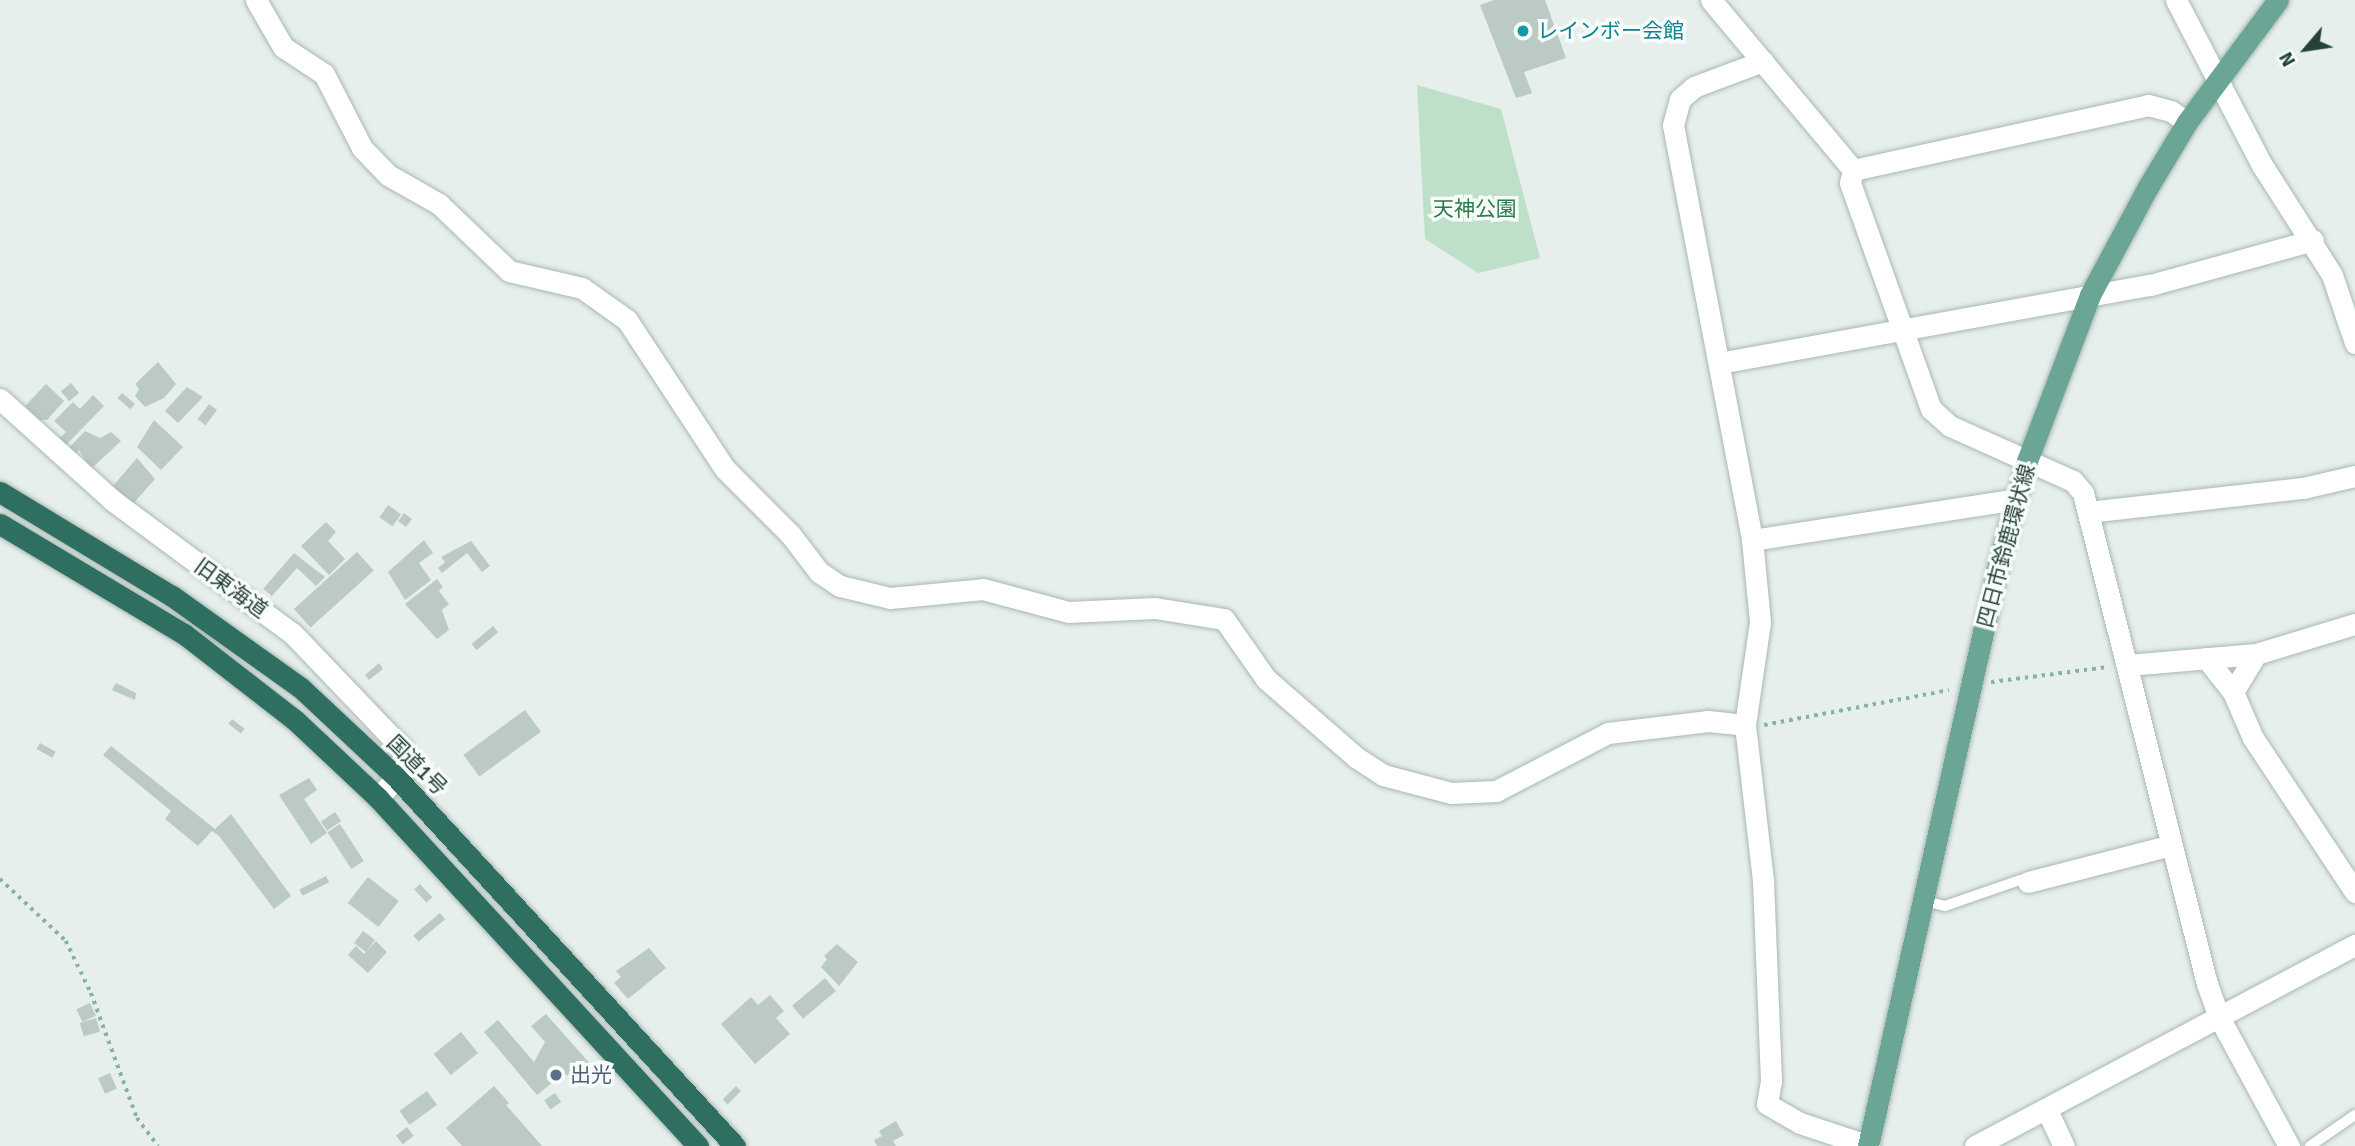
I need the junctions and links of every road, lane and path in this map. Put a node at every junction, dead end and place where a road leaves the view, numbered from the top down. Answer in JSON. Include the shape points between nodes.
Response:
{"nodes":[{"id":1,"x":256,"y":0,"type":"edge"},
{"id":2,"x":1711,"y":0,"type":"edge"},
{"id":3,"x":2176,"y":0,"type":"edge"},
{"id":4,"x":2278,"y":0,"type":"edge"},
{"id":5,"x":1763,"y":61,"type":"junction"},
{"id":6,"x":2216,"y":83,"type":"junction"},
{"id":7,"x":2188,"y":122,"type":"junction"},
{"id":8,"x":1853,"y":170,"type":"junction"},
{"id":9,"x":2313,"y":240,"type":"junction"},
{"id":10,"x":2090,"y":295,"type":"junction"},
{"id":11,"x":1900,"y":328,"type":"junction"},
{"id":12,"x":2355,"y":343,"type":"edge"},
{"id":13,"x":1719,"y":363,"type":"junction"},
{"id":14,"x":0,"y":399,"type":"edge"},
{"id":15,"x":2027,"y":461,"type":"junction"},
{"id":16,"x":2355,"y":476,"type":"edge"},
{"id":17,"x":0,"y":492,"type":"edge"},
{"id":18,"x":2015,"y":499,"type":"junction"},
{"id":19,"x":2088,"y":512,"type":"junction"},
{"id":20,"x":0,"y":524,"type":"edge"},
{"id":21,"x":1752,"y":540,"type":"junction"},
{"id":22,"x":2355,"y":624,"type":"edge"},
{"id":23,"x":2256,"y":654,"type":"junction"},
{"id":24,"x":2206,"y":658,"type":"junction"},
{"id":25,"x":2128,"y":665,"type":"junction"},
{"id":26,"x":1971,"y":686,"type":"junction"},
{"id":27,"x":2233,"y":692,"type":"junction"},
{"id":28,"x":1745,"y":725,"type":"junction"},
{"id":29,"x":396,"y":777,"type":"junction"},
{"id":30,"x":378,"y":798,"type":"junction"},
{"id":31,"x":2171,"y":845,"type":"junction"},
{"id":32,"x":0,"y":879,"type":"edge"},
{"id":33,"x":2028,"y":882,"type":"joint"},
{"id":34,"x":2355,"y":892,"type":"edge"},
{"id":35,"x":1925,"y":901,"type":"junction"},
{"id":36,"x":2355,"y":945,"type":"edge"},
{"id":37,"x":562,"y":954,"type":"junction"},
{"id":38,"x":541,"y":973,"type":"junction"},
{"id":39,"x":2220,"y":1019,"type":"junction"},
{"id":40,"x":664,"y":1068,"type":"junction"},
{"id":41,"x":644,"y":1087,"type":"junction"},
{"id":42,"x":2046,"y":1111,"type":"junction"},
{"id":43,"x":2355,"y":1115,"type":"edge"},
{"id":44,"x":158,"y":1146,"type":"edge"},
{"id":45,"x":698,"y":1146,"type":"edge"},
{"id":46,"x":735,"y":1146,"type":"edge"},
{"id":47,"x":1869,"y":1146,"type":"edge"},
{"id":48,"x":1975,"y":1146,"type":"edge"},
{"id":49,"x":2064,"y":1146,"type":"edge"},
{"id":50,"x":2289,"y":1146,"type":"edge"},
{"id":51,"x":2310,"y":1146,"type":"edge"}],
"edges":[{"from":1,"to":28,"type":"street","via":[[283,47],[324,74],[362,148],[388,175],[439,204],[509,271],[582,288],[626,320],[725,469],[790,534],[818,572],[840,586],[890,598],[983,589],[1069,612],[1156,608],[1224,619],[1266,678],[1357,758],[1395,779],[1451,793],[1496,790],[1608,733],[1708,721]]},
{"from":2,"to":5,"type":"street"},
{"from":3,"to":6,"type":"street"},
{"from":4,"to":6,"type":"main road","name":"四日市鈴鹿環状線"},
{"from":5,"to":8,"type":"street"},
{"from":5,"to":13,"type":"street","via":[[1694,87],[1680,99],[1673,125]]},
{"from":6,"to":7,"type":"main road","name":"四日市鈴鹿環状線"},
{"from":6,"to":9,"type":"street","via":[[2262,165]]},
{"from":7,"to":8,"type":"street","via":[[2171,110],[2148,105]]},
{"from":7,"to":10,"type":"main road","name":"四日市鈴鹿環状線"},
{"from":8,"to":11,"type":"street","via":[[1850,183]]},
{"from":9,"to":10,"type":"street","via":[[2150,285]]},
{"from":9,"to":12,"type":"street","via":[[2332,275]]},
{"from":10,"to":11,"type":"street"},
{"from":10,"to":15,"type":"main road","name":"四日市鈴鹿環状線"},
{"from":11,"to":13,"type":"street"},
{"from":11,"to":15,"type":"street","via":[[1937,417]]},
{"from":13,"to":21,"type":"street"},
{"from":14,"to":29,"type":"street","name":"旧東海道","via":[[112,500],[293,635],[402,748],[409,763]]},
{"from":15,"to":18,"type":"main road","name":"四日市鈴鹿環状線"},
{"from":15,"to":19,"type":"street","via":[[2073,481],[2083,493]]},
{"from":16,"to":19,"type":"street","via":[[2303,488]]},
{"from":17,"to":29,"type":"highway","name":"国道1号","via":[[220,627],[301,688]]},
{"from":18,"to":21,"type":"street"},
{"from":18,"to":26,"type":"main road","name":"四日市鈴鹿環状線"},
{"from":19,"to":25,"type":"street"},
{"from":20,"to":30,"type":"highway","via":[[184,634],[295,720]]},
{"from":21,"to":28,"type":"street","via":[[1760,622]]},
{"from":22,"to":23,"type":"street"},
{"from":23,"to":24,"type":"street"},
{"from":23,"to":27,"type":"street"},
{"from":24,"to":25,"type":"street"},
{"from":24,"to":27,"type":"street"},
{"from":25,"to":26,"type":"path","via":[[2040,672]]},
{"from":25,"to":31,"type":"street"},
{"from":26,"to":28,"type":"path"},
{"from":26,"to":35,"type":"main road","name":"四日市鈴鹿環状線"},
{"from":27,"to":34,"type":"street","via":[[2253,738]]},
{"from":28,"to":47,"type":"street","via":[[1763,881],[1771,1081],[1767,1104],[1800,1123]]},
{"from":29,"to":30,"type":"street","name":"旧東海道"},
{"from":29,"to":37,"type":"highway","name":"国道1号"},
{"from":30,"to":38,"type":"highway"},
{"from":31,"to":33,"type":"street"},
{"from":31,"to":39,"type":"street"},
{"from":32,"to":44,"type":"path","via":[[66,941],[91,993],[136,1118]]},
{"from":33,"to":35,"type":"lane","via":[[2020,880],[1945,906]]},
{"from":35,"to":47,"type":"main road","name":"四日市鈴鹿環状線"},
{"from":36,"to":39,"type":"street"},
{"from":37,"to":38,"type":"highway"},
{"from":37,"to":40,"type":"highway","name":"国道1号"},
{"from":38,"to":41,"type":"highway"},
{"from":39,"to":42,"type":"street"},
{"from":39,"to":50,"type":"street"},
{"from":40,"to":41,"type":"highway"},
{"from":40,"to":46,"type":"highway","name":"国道1号"},
{"from":41,"to":45,"type":"highway"},
{"from":42,"to":48,"type":"street"},
{"from":42,"to":49,"type":"street"},
{"from":43,"to":51,"type":"lane"}]}
